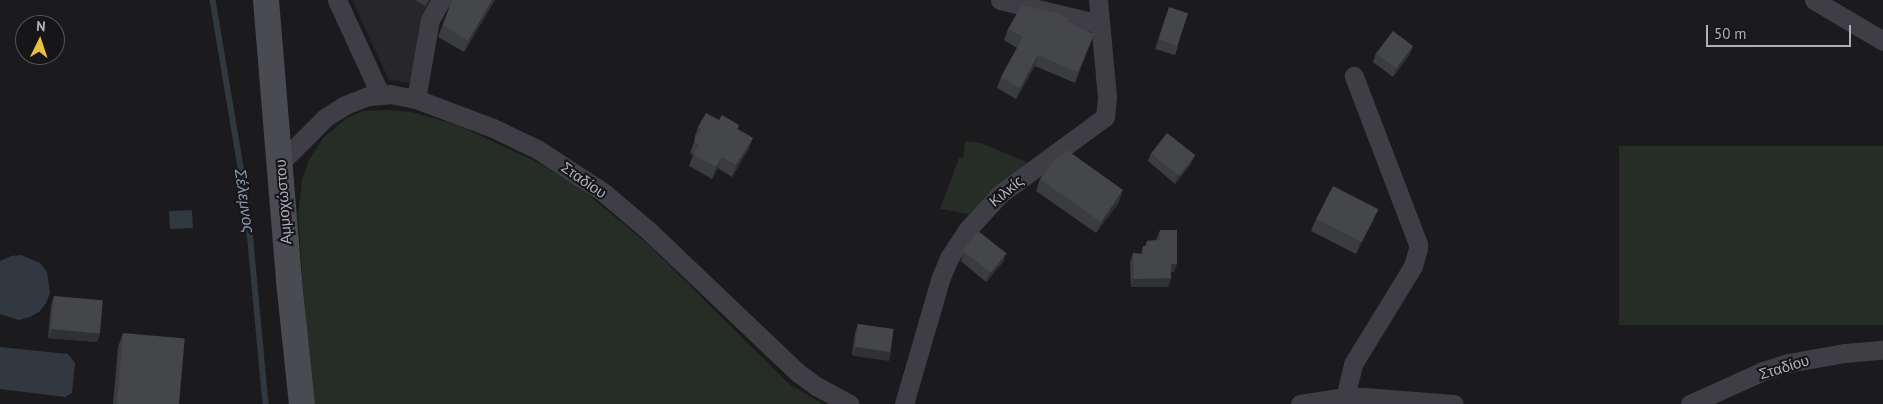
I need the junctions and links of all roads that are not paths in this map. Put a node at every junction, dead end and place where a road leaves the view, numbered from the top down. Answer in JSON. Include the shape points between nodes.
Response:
{"nodes":[{"id":1,"x":266,"y":0,"type":"edge"},
{"id":2,"x":336,"y":0,"type":"edge"},
{"id":3,"x":441,"y":0,"type":"edge"},
{"id":4,"x":1000,"y":0,"type":"edge"},
{"id":5,"x":1098,"y":0,"type":"edge"},
{"id":6,"x":1814,"y":0,"type":"edge"},
{"id":7,"x":1100,"y":24,"type":"junction"},
{"id":8,"x":1883,"y":41,"type":"edge"},
{"id":9,"x":1354,"y":76,"type":"dead end"},
{"id":10,"x":380,"y":94,"type":"junction"},
{"id":11,"x":416,"y":98,"type":"junction"},
{"id":12,"x":280,"y":163,"type":"junction"},
{"id":13,"x":1883,"y":350,"type":"edge"},
{"id":14,"x":1344,"y":397,"type":"junction"},
{"id":15,"x":302,"y":404,"type":"edge"},
{"id":16,"x":850,"y":404,"type":"edge"},
{"id":17,"x":904,"y":404,"type":"edge"},
{"id":18,"x":1300,"y":404,"type":"edge"},
{"id":19,"x":1454,"y":404,"type":"edge"},
{"id":20,"x":1690,"y":404,"type":"edge"}],
"edges":[{"from":1,"to":12,"type":"street","name":"Αμμοχώστου"},
{"from":2,"to":10,"type":"street"},
{"from":3,"to":11,"type":"street","via":[[430,20]]},
{"from":4,"to":7,"type":"street"},
{"from":5,"to":7,"type":"street","name":"Κιλκίς"},
{"from":6,"to":8,"type":"street"},
{"from":7,"to":17,"type":"street","name":"Κιλκίς","via":[[1107,104],[1105,117],[1000,194],[968,229],[941,277]]},
{"from":9,"to":14,"type":"street","via":[[1418,250],[1413,266],[1353,364]]},
{"from":10,"to":11,"type":"street","name":"Σταδίου"},
{"from":10,"to":12,"type":"street","name":"Σταδίου","via":[[357,99],[335,110]]},
{"from":11,"to":16,"type":"street","name":"Σταδίου","via":[[493,128],[578,174],[649,231],[797,372]]},
{"from":12,"to":15,"type":"street","name":"Αμμοχώστου"},
{"from":13,"to":20,"type":"street","name":"Σταδίου","via":[[1788,363]]},
{"from":14,"to":18,"type":"street"},
{"from":14,"to":19,"type":"street","via":[[1387,397]]}]}
